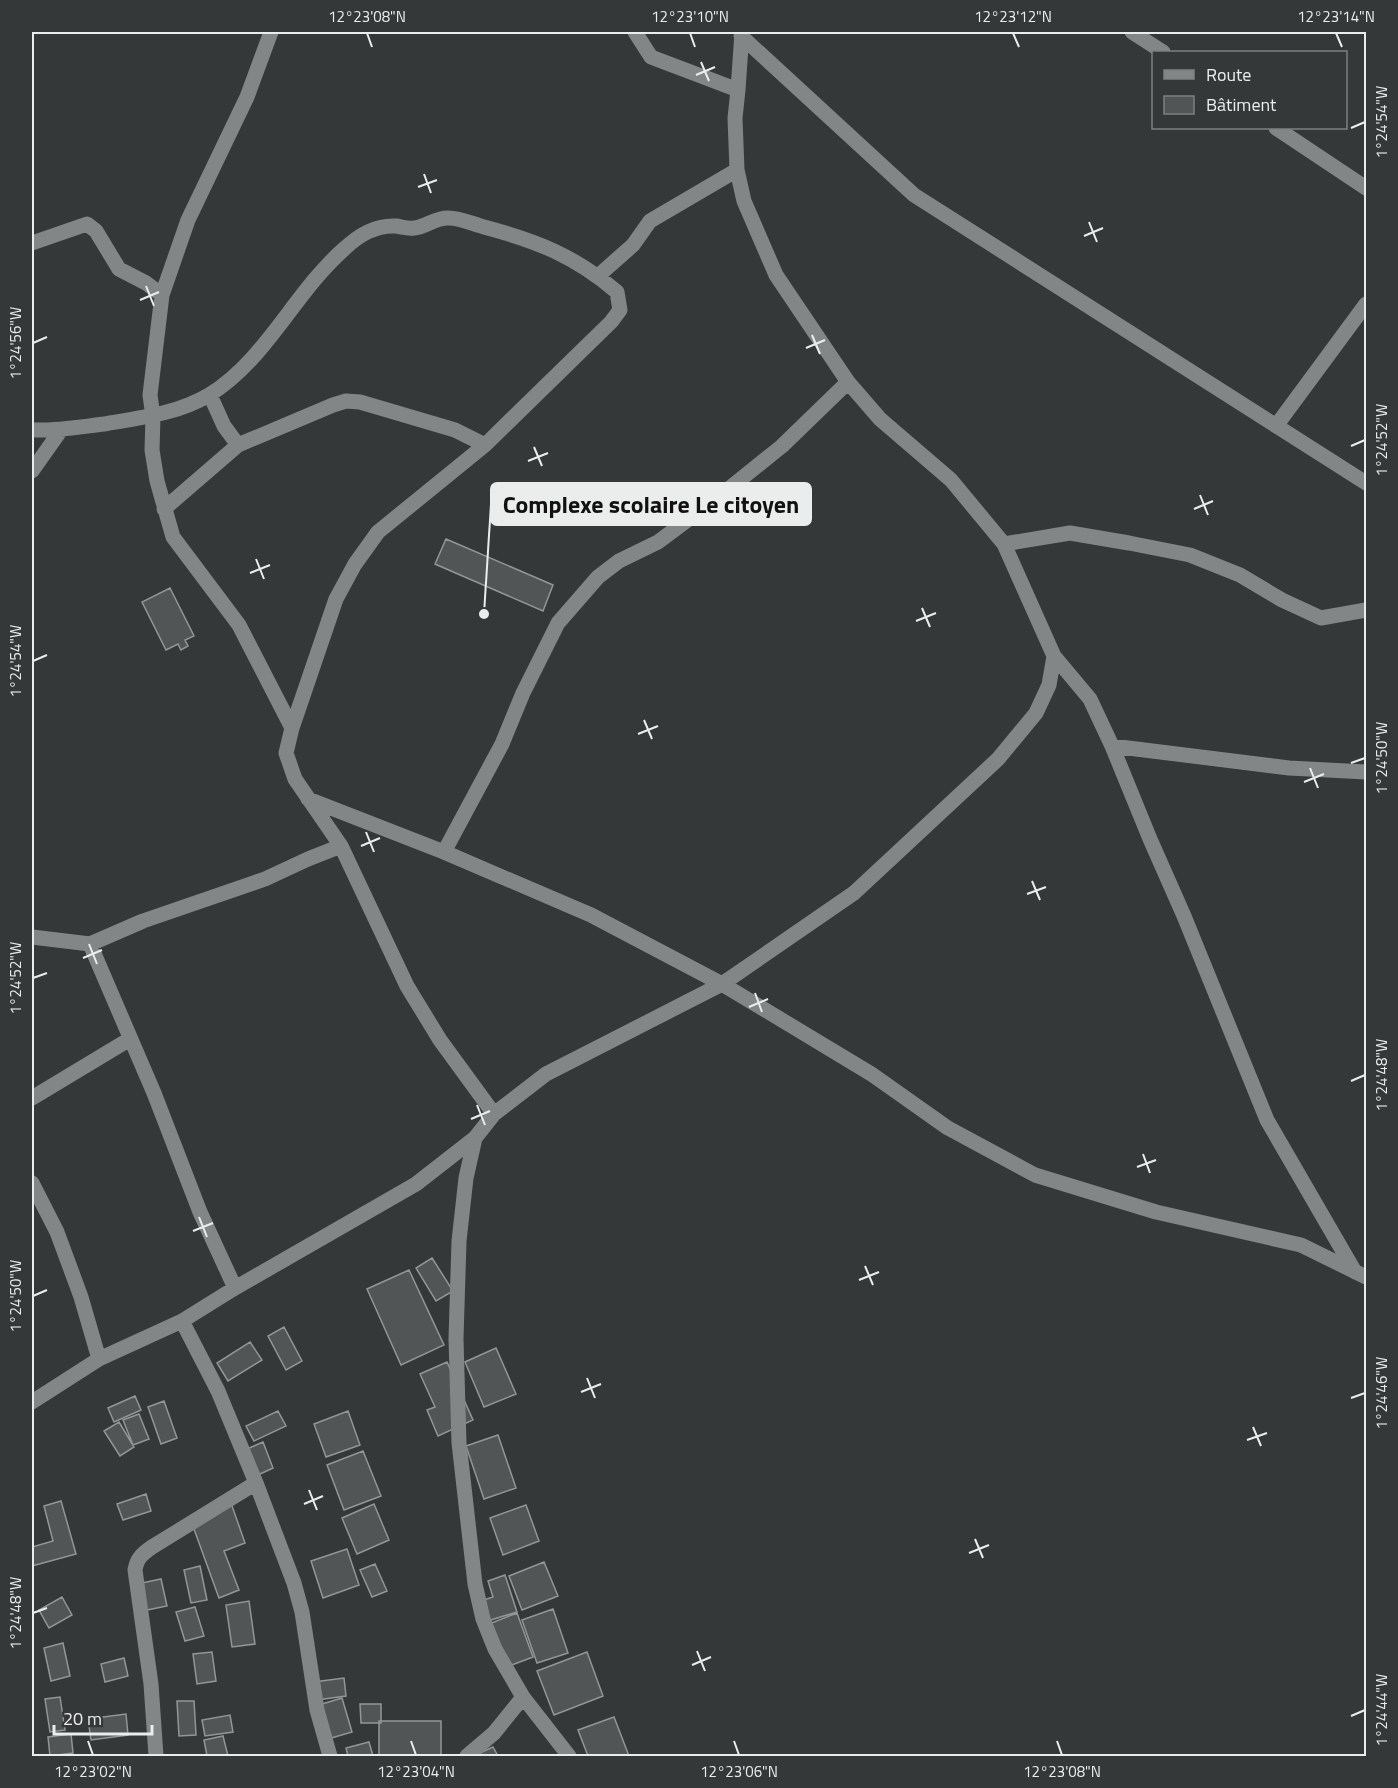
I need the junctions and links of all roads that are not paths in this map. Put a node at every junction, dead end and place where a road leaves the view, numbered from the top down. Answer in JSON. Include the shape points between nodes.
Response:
{"nodes":[{"id":1,"x":271,"y":32,"type":"edge"},
{"id":2,"x":635,"y":32,"type":"edge"},
{"id":3,"x":1131,"y":32,"type":"edge"},
{"id":4,"x":742,"y":34,"type":"edge"},
{"id":5,"x":1161,"y":51,"type":"edge"},
{"id":6,"x":738,"y":90,"type":"junction"},
{"id":7,"x":1278,"y":129,"type":"edge"},
{"id":8,"x":737,"y":170,"type":"junction"},
{"id":9,"x":1366,"y":188,"type":"edge"},
{"id":10,"x":32,"y":243,"type":"edge"},
{"id":11,"x":598,"y":276,"type":"junction"},
{"id":12,"x":162,"y":295,"type":"junction"},
{"id":13,"x":1366,"y":304,"type":"edge"},
{"id":14,"x":848,"y":382,"type":"junction"},
{"id":15,"x":210,"y":395,"type":"junction"},
{"id":16,"x":153,"y":417,"type":"junction"},
{"id":17,"x":1276,"y":426,"type":"junction"},
{"id":18,"x":32,"y":430,"type":"edge"},
{"id":19,"x":61,"y":430,"type":"junction"},
{"id":20,"x":238,"y":445,"type":"junction"},
{"id":21,"x":485,"y":446,"type":"junction"},
{"id":22,"x":32,"y":471,"type":"edge"},
{"id":23,"x":1366,"y":483,"type":"edge"},
{"id":24,"x":164,"y":509,"type":"junction"},
{"id":25,"x":1004,"y":544,"type":"junction"},
{"id":26,"x":1366,"y":610,"type":"edge"},
{"id":27,"x":1054,"y":656,"type":"junction"},
{"id":28,"x":292,"y":728,"type":"junction"},
{"id":29,"x":1112,"y":746,"type":"junction"},
{"id":30,"x":1366,"y":772,"type":"edge"},
{"id":31,"x":308,"y":799,"type":"junction"},
{"id":32,"x":341,"y":846,"type":"junction"},
{"id":33,"x":444,"y":852,"type":"junction"},
{"id":34,"x":32,"y":937,"type":"edge"},
{"id":35,"x":90,"y":944,"type":"junction"},
{"id":36,"x":722,"y":984,"type":"junction"},
{"id":37,"x":130,"y":1039,"type":"junction"},
{"id":38,"x":32,"y":1098,"type":"edge"},
{"id":39,"x":494,"y":1114,"type":"junction"},
{"id":40,"x":475,"y":1138,"type":"junction"},
{"id":41,"x":32,"y":1183,"type":"edge"},
{"id":42,"x":1361,"y":1275,"type":"edge"},
{"id":43,"x":235,"y":1288,"type":"junction"},
{"id":44,"x":182,"y":1321,"type":"junction"},
{"id":45,"x":99,"y":1359,"type":"junction"},
{"id":46,"x":32,"y":1402,"type":"edge"},
{"id":47,"x":256,"y":1483,"type":"junction"},
{"id":48,"x":523,"y":1697,"type":"junction"},
{"id":49,"x":156,"y":1756,"type":"edge"},
{"id":50,"x":330,"y":1756,"type":"edge"},
{"id":51,"x":466,"y":1756,"type":"edge"},
{"id":52,"x":569,"y":1756,"type":"edge"}],
"edges":[{"from":1,"to":12,"type":"street","via":[[248,97],[188,220]]},
{"from":2,"to":6,"type":"street","via":[[651,57]]},
{"from":3,"to":5,"type":"street"},
{"from":4,"to":6,"type":"street"},
{"from":4,"to":17,"type":"street","via":[[914,195]]},
{"from":6,"to":8,"type":"street"},
{"from":7,"to":9,"type":"street"},
{"from":8,"to":11,"type":"street","via":[[650,221],[633,245]]},
{"from":8,"to":14,"type":"street","via":[[744,201],[776,275]]},
{"from":10,"to":12,"type":"street","via":[[87,224],[96,231],[119,269]]},
{"from":11,"to":15,"type":"street","via":[[558,251],[524,237],[448,217],[413,229],[378,227],[342,250],[265,344]]},
{"from":11,"to":21,"type":"street","via":[[618,292],[620,310]]},
{"from":12,"to":16,"type":"street","via":[[150,395]]},
{"from":13,"to":17,"type":"street"},
{"from":14,"to":25,"type":"street","via":[[880,419],[951,480]]},
{"from":14,"to":33,"type":"street","via":[[782,446],[730,488],[658,542],[619,561],[598,577],[558,623],[502,744]]},
{"from":15,"to":16,"type":"street"},
{"from":15,"to":20,"type":"street"},
{"from":16,"to":19,"type":"street"},
{"from":16,"to":24,"type":"street","via":[[152,450]]},
{"from":17,"to":23,"type":"street"},
{"from":18,"to":19,"type":"street"},
{"from":19,"to":22,"type":"street"},
{"from":20,"to":21,"type":"street","via":[[333,405],[355,401],[455,430]]},
{"from":20,"to":24,"type":"street"},
{"from":21,"to":28,"type":"street","via":[[378,532],[355,564],[336,599]]},
{"from":24,"to":28,"type":"street","via":[[173,537],[239,626]]},
{"from":25,"to":26,"type":"street","via":[[1070,533],[1129,543],[1190,555],[1240,575],[1321,618]]},
{"from":25,"to":27,"type":"street"},
{"from":27,"to":29,"type":"street","via":[[1090,699]]},
{"from":27,"to":36,"type":"street","via":[[1049,685],[1036,713],[998,759],[854,893]]},
{"from":28,"to":31,"type":"street","via":[[286,753],[295,779]]},
{"from":29,"to":30,"type":"street","via":[[1289,768]]},
{"from":29,"to":42,"type":"street","via":[[1267,1120]]},
{"from":31,"to":32,"type":"street"},
{"from":31,"to":33,"type":"street"},
{"from":32,"to":35,"type":"street","via":[[265,879],[143,921]]},
{"from":32,"to":39,"type":"street","via":[[407,986],[440,1040]]},
{"from":33,"to":36,"type":"street","via":[[591,915]]},
{"from":34,"to":35,"type":"street"},
{"from":35,"to":37,"type":"street"},
{"from":36,"to":39,"type":"street","via":[[546,1074]]},
{"from":36,"to":42,"type":"street","via":[[873,1075],[948,1128],[1035,1175],[1156,1212],[1301,1245]]},
{"from":37,"to":38,"type":"street"},
{"from":37,"to":43,"type":"street"},
{"from":39,"to":40,"type":"street"},
{"from":40,"to":43,"type":"street","via":[[416,1184]]},
{"from":40,"to":48,"type":"street","via":[[459,1241],[459,1443],[475,1584],[483,1619],[495,1649]]},
{"from":41,"to":45,"type":"street","via":[[57,1232]]},
{"from":43,"to":44,"type":"street"},
{"from":44,"to":45,"type":"street"},
{"from":44,"to":47,"type":"street","via":[[218,1391]]},
{"from":45,"to":46,"type":"street"},
{"from":47,"to":49,"type":"street","via":[[152,1547],[136,1561]]},
{"from":47,"to":50,"type":"street","via":[[302,1612],[317,1710]]},
{"from":48,"to":51,"type":"street","via":[[494,1733]]},
{"from":48,"to":52,"type":"street"}]}
